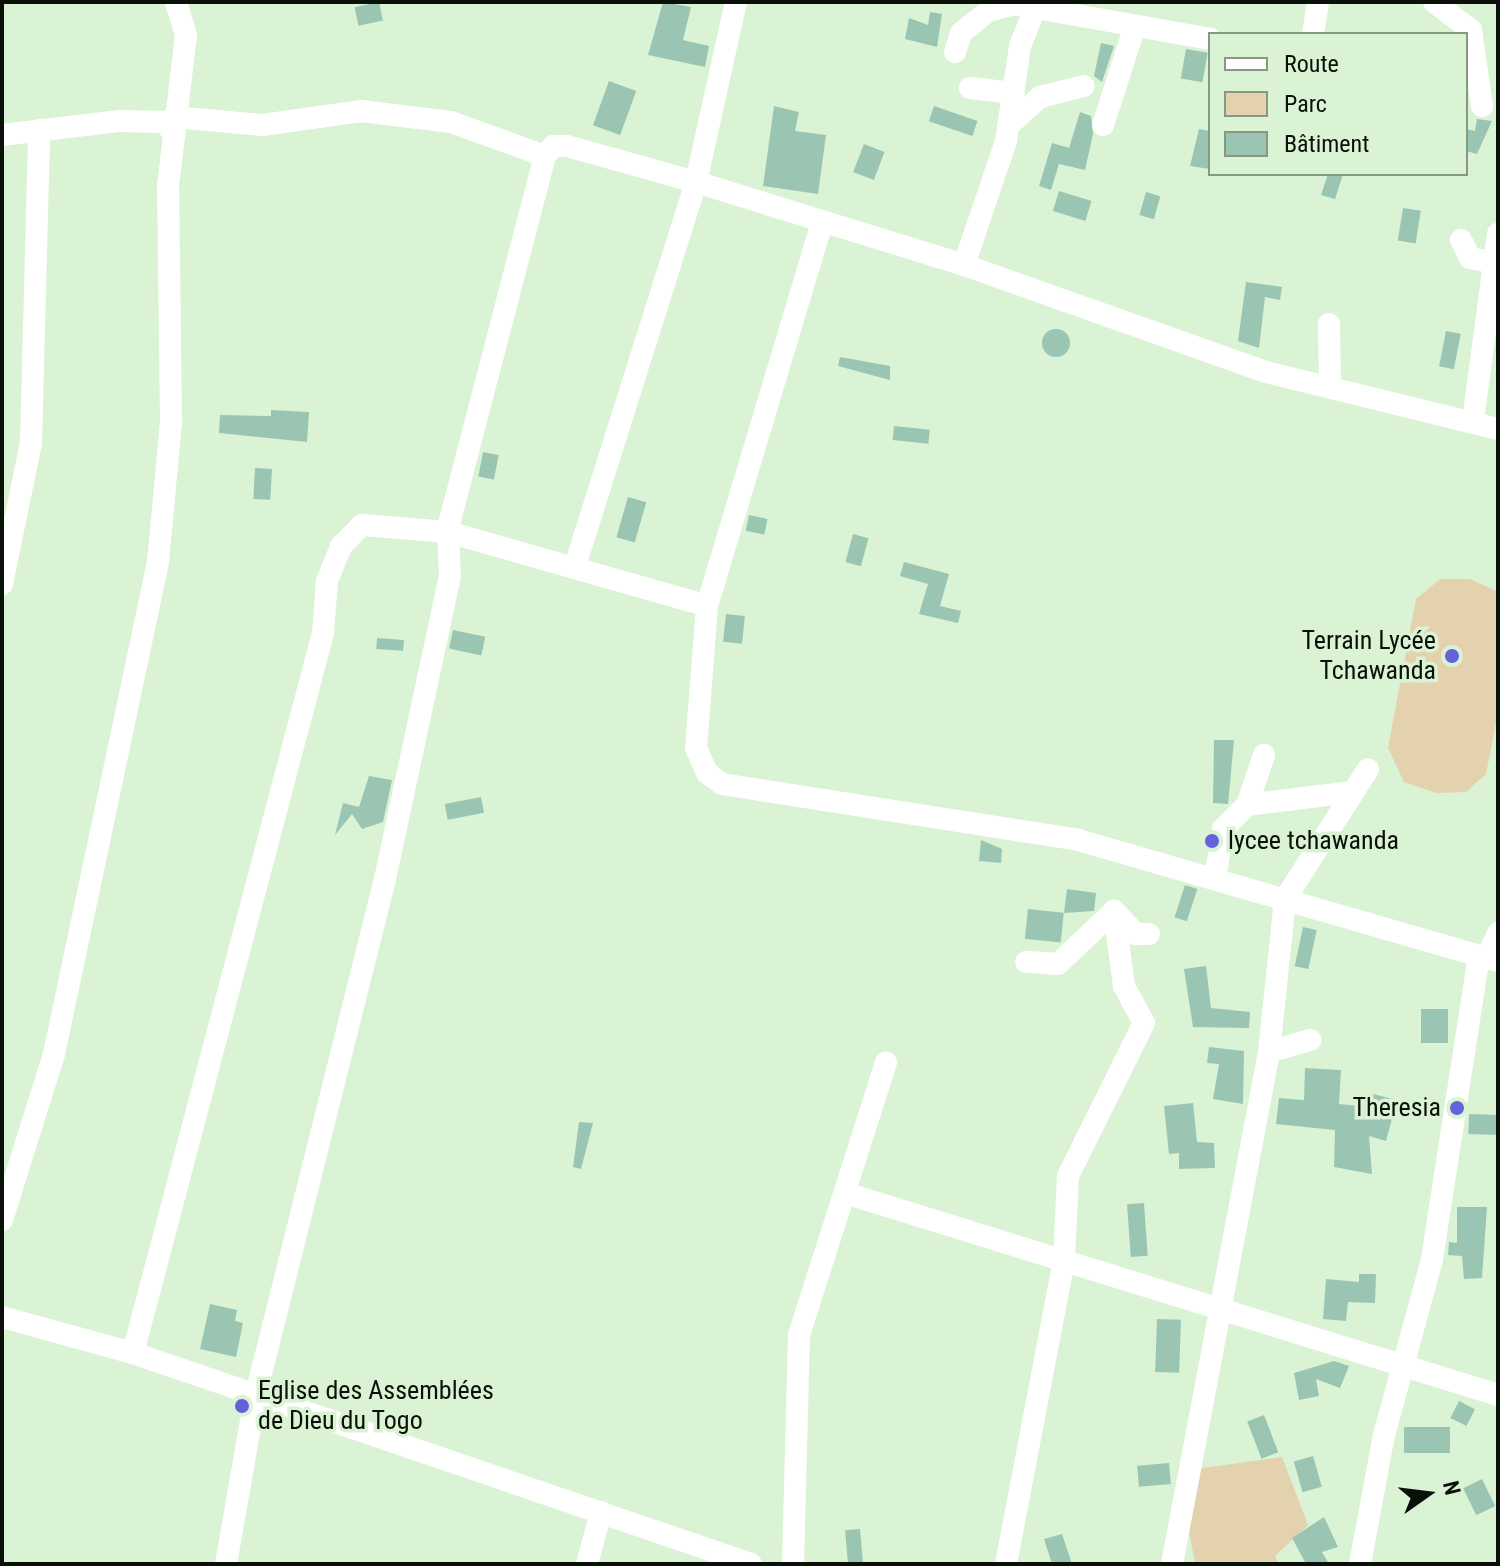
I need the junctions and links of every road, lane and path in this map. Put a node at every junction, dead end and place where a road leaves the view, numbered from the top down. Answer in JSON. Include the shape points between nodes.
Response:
{"nodes":[{"id":1,"x":176,"y":2,"type":"edge"},
{"id":2,"x":736,"y":2,"type":"edge"},
{"id":3,"x":1318,"y":2,"type":"edge"},
{"id":4,"x":1434,"y":2,"type":"edge"},
{"id":5,"x":1010,"y":3,"type":"edge"},
{"id":6,"x":1042,"y":5,"type":"edge"},
{"id":7,"x":1134,"y":29,"type":"junction"},
{"id":8,"x":1313,"y":32,"type":"edge"},
{"id":9,"x":1208,"y":39,"type":"edge"},
{"id":10,"x":955,"y":52,"type":"dead end"},
{"id":11,"x":1084,"y":86,"type":"dead end"},
{"id":12,"x":970,"y":88,"type":"dead end"},
{"id":13,"x":1014,"y":93,"type":"junction"},
{"id":14,"x":1482,"y":105,"type":"edge"},
{"id":15,"x":172,"y":124,"type":"junction"},
{"id":16,"x":1009,"y":125,"type":"junction"},
{"id":17,"x":1103,"y":125,"type":"dead end"},
{"id":18,"x":39,"y":130,"type":"junction"},
{"id":19,"x":2,"y":135,"type":"edge"},
{"id":20,"x":545,"y":156,"type":"junction"},
{"id":21,"x":696,"y":182,"type":"junction"},
{"id":22,"x":822,"y":222,"type":"junction"},
{"id":23,"x":1498,"y":234,"type":"edge"},
{"id":24,"x":1461,"y":240,"type":"dead end"},
{"id":25,"x":1491,"y":262,"type":"junction"},
{"id":26,"x":964,"y":265,"type":"junction"},
{"id":27,"x":1329,"y":324,"type":"dead end"},
{"id":28,"x":1330,"y":385,"type":"junction"},
{"id":29,"x":1473,"y":421,"type":"junction"},
{"id":30,"x":1498,"y":429,"type":"edge"},
{"id":31,"x":448,"y":532,"type":"junction"},
{"id":32,"x":575,"y":566,"type":"junction"},
{"id":33,"x":2,"y":584,"type":"edge"},
{"id":34,"x":707,"y":606,"type":"junction"},
{"id":35,"x":1264,"y":755,"type":"dead end"},
{"id":36,"x":1368,"y":769,"type":"dead end"},
{"id":37,"x":1352,"y":792,"type":"junction"},
{"id":38,"x":1247,"y":805,"type":"junction"},
{"id":39,"x":1215,"y":879,"type":"junction"},
{"id":40,"x":1285,"y":899,"type":"junction"},
{"id":41,"x":1114,"y":911,"type":"junction"},
{"id":42,"x":1498,"y":933,"type":"edge"},
{"id":43,"x":1149,"y":934,"type":"dead end"},
{"id":44,"x":1488,"y":959,"type":"edge"},
{"id":45,"x":1026,"y":962,"type":"dead end"},
{"id":46,"x":1310,"y":1040,"type":"dead end"},
{"id":47,"x":1269,"y":1052,"type":"junction"},
{"id":48,"x":886,"y":1063,"type":"dead end"},
{"id":49,"x":845,"y":1193,"type":"junction"},
{"id":50,"x":2,"y":1220,"type":"edge"},
{"id":51,"x":1064,"y":1260,"type":"junction"},
{"id":52,"x":1221,"y":1308,"type":"junction"},
{"id":53,"x":2,"y":1317,"type":"edge"},
{"id":54,"x":133,"y":1353,"type":"junction"},
{"id":55,"x":1404,"y":1368,"type":"junction"},
{"id":56,"x":1498,"y":1395,"type":"edge"},
{"id":57,"x":255,"y":1398,"type":"junction"},
{"id":58,"x":601,"y":1512,"type":"junction"},
{"id":59,"x":226,"y":1564,"type":"edge"},
{"id":60,"x":587,"y":1564,"type":"edge"},
{"id":61,"x":751,"y":1564,"type":"edge"},
{"id":62,"x":793,"y":1564,"type":"edge"},
{"id":63,"x":1006,"y":1564,"type":"edge"},
{"id":64,"x":1172,"y":1564,"type":"edge"},
{"id":65,"x":1360,"y":1564,"type":"edge"}],
"edges":[{"from":1,"to":15,"type":"street","via":[[186,35]]},
{"from":2,"to":21,"type":"street"},
{"from":3,"to":8,"type":"street"},
{"from":4,"to":14,"type":"street","via":[[1471,30]]},
{"from":5,"to":6,"type":"street"},
{"from":5,"to":10,"type":"street","via":[[988,11],[961,33]]},
{"from":6,"to":7,"type":"street"},
{"from":6,"to":13,"type":"street","via":[[1020,46]]},
{"from":7,"to":9,"type":"street"},
{"from":7,"to":17,"type":"street"},
{"from":11,"to":16,"type":"street","via":[[1040,97]]},
{"from":12,"to":13,"type":"street"},
{"from":13,"to":16,"type":"street"},
{"from":15,"to":18,"type":"street","via":[[120,121]]},
{"from":15,"to":20,"type":"street","via":[[262,125],[361,111],[451,122]]},
{"from":15,"to":50,"type":"street","via":[[171,423],[158,562],[54,1054]]},
{"from":16,"to":26,"type":"street"},
{"from":18,"to":19,"type":"street"},
{"from":18,"to":33,"type":"street","via":[[31,443]]},
{"from":20,"to":21,"type":"street","via":[[553,146],[567,146]]},
{"from":20,"to":31,"type":"street"},
{"from":21,"to":22,"type":"street"},
{"from":21,"to":32,"type":"street"},
{"from":22,"to":26,"type":"street"},
{"from":22,"to":34,"type":"street"},
{"from":23,"to":25,"type":"street"},
{"from":24,"to":25,"type":"street","via":[[1470,258]]},
{"from":25,"to":29,"type":"street"},
{"from":26,"to":28,"type":"street","via":[[1200,351]]},
{"from":27,"to":28,"type":"street"},
{"from":28,"to":29,"type":"street"},
{"from":29,"to":30,"type":"street"},
{"from":31,"to":32,"type":"street"},
{"from":31,"to":54,"type":"street","via":[[362,525],[341,546],[327,581],[323,633]]},
{"from":31,"to":57,"type":"street","via":[[450,577],[385,879]]},
{"from":32,"to":34,"type":"street"},
{"from":34,"to":39,"type":"street","via":[[696,748],[707,773],[722,784],[1078,840]]},
{"from":35,"to":38,"type":"street"},
{"from":36,"to":37,"type":"street"},
{"from":37,"to":38,"type":"street"},
{"from":37,"to":40,"type":"street"},
{"from":38,"to":39,"type":"street","via":[[1223,829]]},
{"from":39,"to":40,"type":"street"},
{"from":40,"to":44,"type":"street"},
{"from":40,"to":47,"type":"street"},
{"from":41,"to":43,"type":"street","via":[[1136,934]]},
{"from":41,"to":45,"type":"street","via":[[1058,964]]},
{"from":41,"to":51,"type":"street","via":[[1124,986],[1144,1023],[1068,1176]]},
{"from":42,"to":44,"type":"street"},
{"from":44,"to":55,"type":"street","via":[[1432,1259]]},
{"from":46,"to":47,"type":"street"},
{"from":47,"to":52,"type":"street"},
{"from":48,"to":49,"type":"street"},
{"from":49,"to":51,"type":"street"},
{"from":49,"to":62,"type":"street","via":[[799,1335]]},
{"from":51,"to":52,"type":"street"},
{"from":51,"to":63,"type":"street"},
{"from":52,"to":55,"type":"street"},
{"from":52,"to":64,"type":"street"},
{"from":53,"to":54,"type":"street"},
{"from":54,"to":57,"type":"street"},
{"from":55,"to":56,"type":"street"},
{"from":55,"to":65,"type":"street"},
{"from":57,"to":58,"type":"street"},
{"from":57,"to":59,"type":"street"},
{"from":58,"to":60,"type":"street"},
{"from":58,"to":61,"type":"street"}]}
